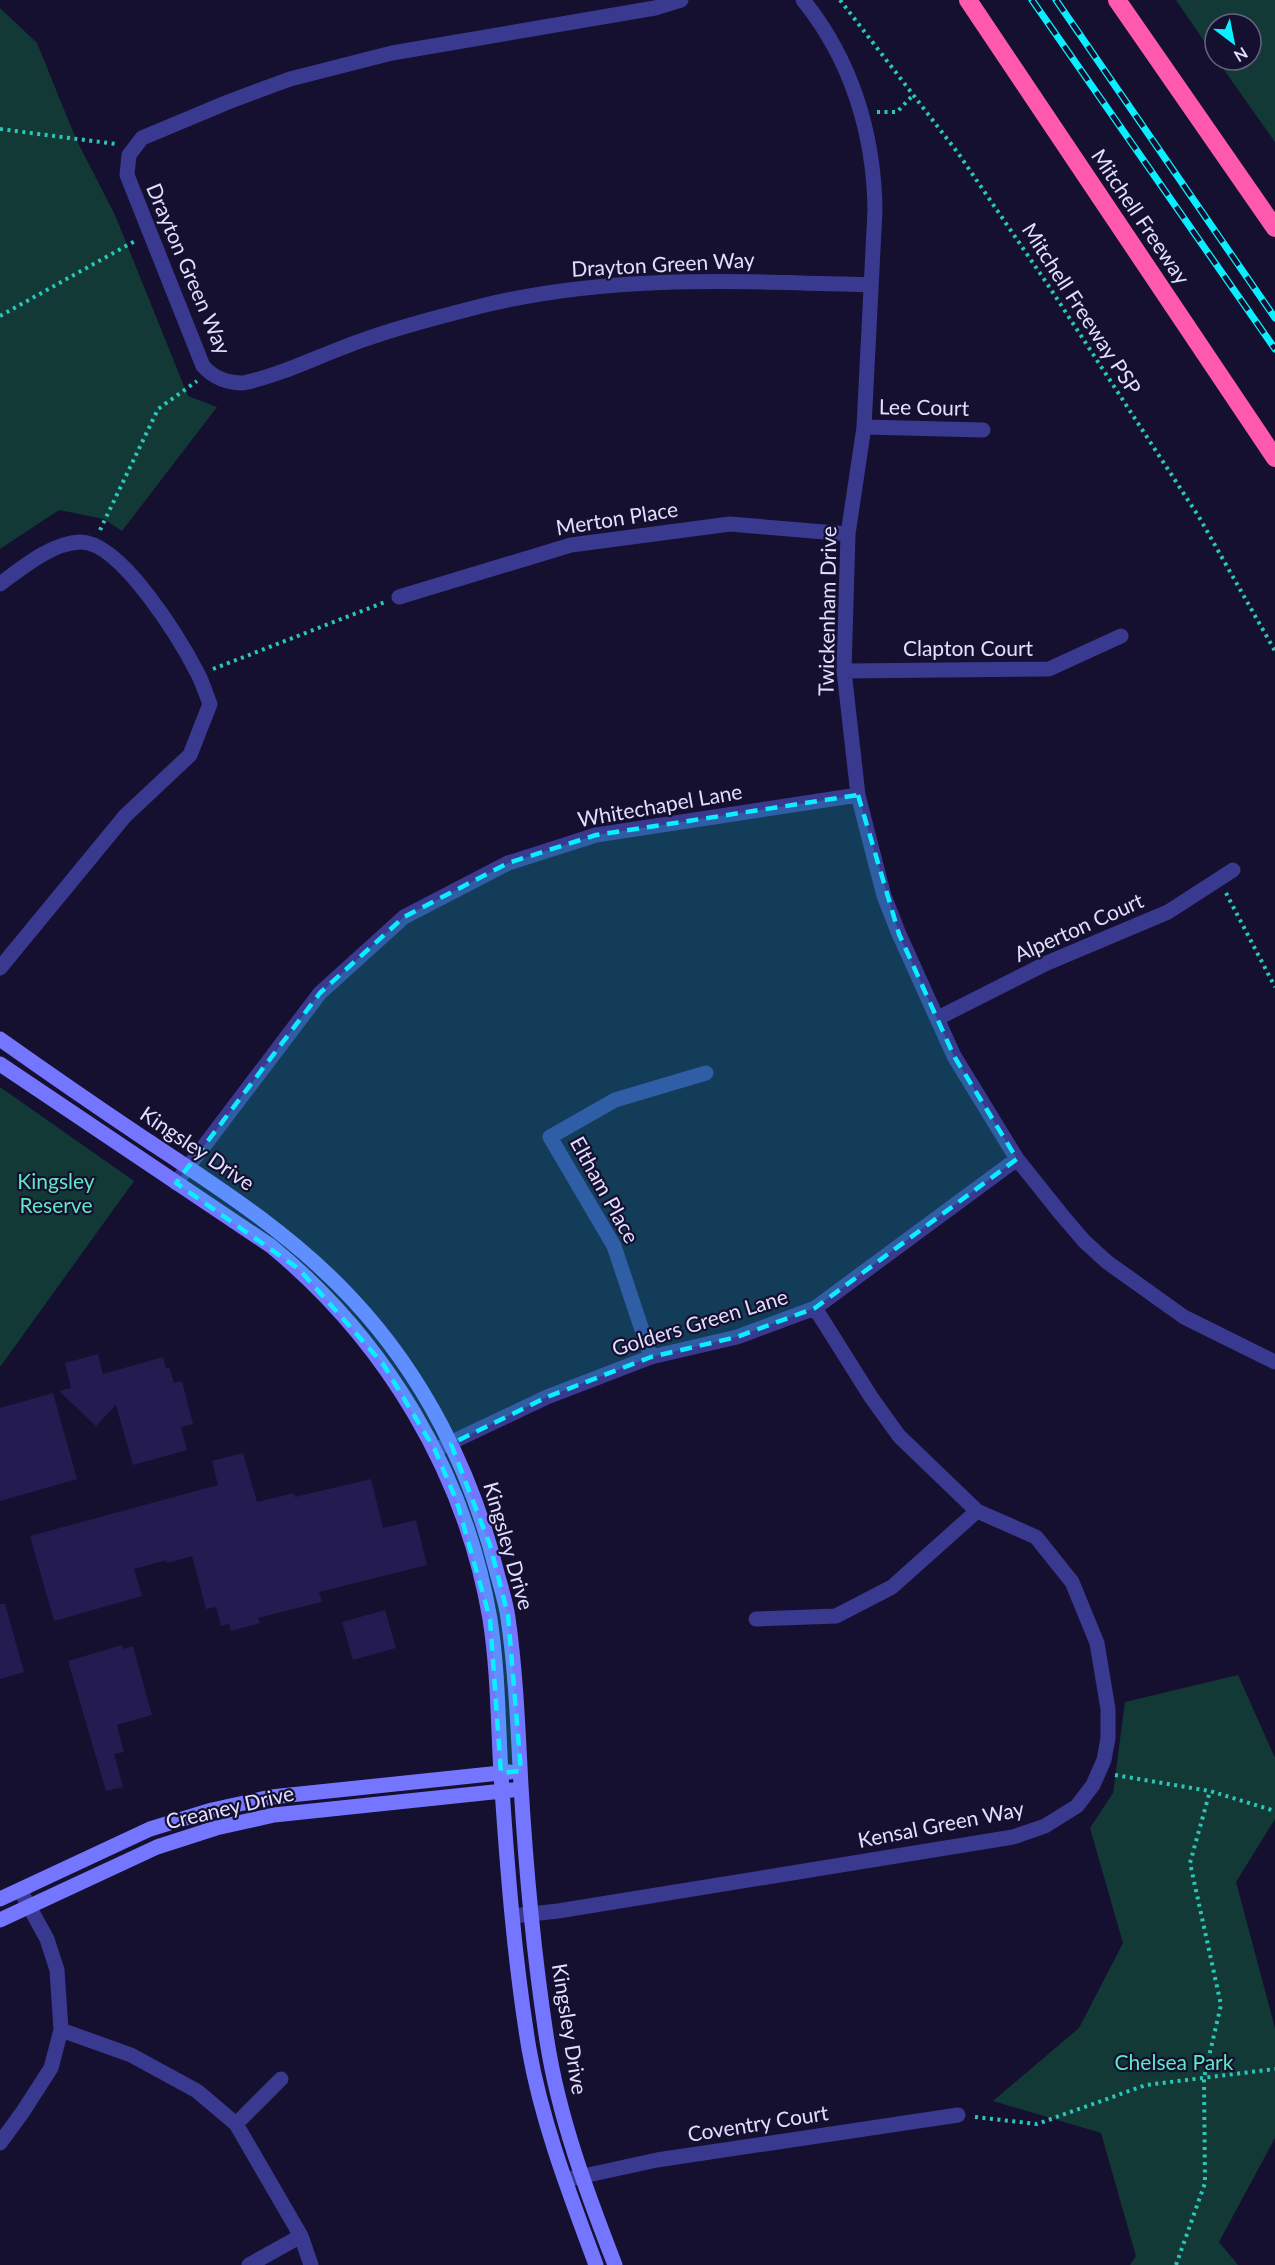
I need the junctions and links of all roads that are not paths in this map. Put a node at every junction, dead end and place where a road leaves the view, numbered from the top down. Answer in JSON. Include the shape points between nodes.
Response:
{"nodes":[{"id":1,"x":681,"y":0,"type":"edge"},
{"id":2,"x":802,"y":0,"type":"edge"},
{"id":3,"x":968,"y":0,"type":"edge"},
{"id":4,"x":1117,"y":0,"type":"edge"},
{"id":5,"x":1275,"y":228,"type":"edge"},
{"id":6,"x":871,"y":285,"type":"junction"},
{"id":7,"x":864,"y":427,"type":"junction"},
{"id":8,"x":983,"y":430,"type":"dead end"},
{"id":9,"x":1275,"y":458,"type":"edge"},
{"id":10,"x":848,"y":534,"type":"junction"},
{"id":11,"x":0,"y":584,"type":"edge"},
{"id":12,"x":399,"y":597,"type":"road end"},
{"id":13,"x":1121,"y":636,"type":"dead end"},
{"id":14,"x":844,"y":671,"type":"junction"},
{"id":15,"x":858,"y":795,"type":"junction"},
{"id":16,"x":1233,"y":870,"type":"dead end"},
{"id":17,"x":0,"y":968,"type":"edge"},
{"id":18,"x":938,"y":1018,"type":"junction"},
{"id":19,"x":0,"y":1040,"type":"edge"},
{"id":20,"x":0,"y":1064,"type":"edge"},
{"id":21,"x":706,"y":1073,"type":"dead end"},
{"id":22,"x":1017,"y":1159,"type":"junction"},
{"id":23,"x":188,"y":1167,"type":"junction"},
{"id":24,"x":177,"y":1183,"type":"junction"},
{"id":25,"x":815,"y":1308,"type":"junction"},
{"id":26,"x":651,"y":1357,"type":"junction"},
{"id":27,"x":1275,"y":1362,"type":"edge"},
{"id":28,"x":451,"y":1444,"type":"junction"},
{"id":29,"x":435,"y":1450,"type":"junction"},
{"id":30,"x":976,"y":1511,"type":"junction"},
{"id":31,"x":756,"y":1619,"type":"dead end"},
{"id":32,"x":521,"y":1771,"type":"junction"},
{"id":33,"x":501,"y":1773,"type":"junction"},
{"id":34,"x":521,"y":1790,"type":"junction"},
{"id":35,"x":502,"y":1791,"type":"junction"},
{"id":36,"x":20,"y":1890,"type":"junction"},
{"id":37,"x":0,"y":1899,"type":"edge"},
{"id":38,"x":28,"y":1907,"type":"junction"},
{"id":39,"x":532,"y":1914,"type":"junction"},
{"id":40,"x":513,"y":1916,"type":"junction"},
{"id":41,"x":0,"y":1920,"type":"edge"},
{"id":42,"x":61,"y":2030,"type":"junction"},
{"id":43,"x":281,"y":2079,"type":"dead end"},
{"id":44,"x":958,"y":2115,"type":"road end"},
{"id":45,"x":236,"y":2124,"type":"junction"},
{"id":46,"x":0,"y":2143,"type":"edge"},
{"id":47,"x":583,"y":2176,"type":"junction"},
{"id":48,"x":566,"y":2180,"type":"junction"},
{"id":49,"x":301,"y":2236,"type":"junction"},
{"id":50,"x":249,"y":2265,"type":"edge"},
{"id":51,"x":311,"y":2265,"type":"edge"},
{"id":52,"x":596,"y":2265,"type":"edge"},
{"id":53,"x":615,"y":2265,"type":"edge"}],
"edges":[{"from":1,"to":6,"type":"street","name":"Drayton Green Way","via":[[324,69],[228,102],[142,138],[126,165],[127,175],[198,357],[210,374],[225,382],[243,383],[366,339],[483,306],[564,290],[707,280]]},
{"from":2,"to":6,"type":"street","name":"Twickenham Drive","via":[[831,39],[849,77],[869,144],[874,185]]},
{"from":3,"to":9,"type":"highway","name":"Mitchell Freeway"},
{"from":4,"to":5,"type":"highway"},
{"from":6,"to":7,"type":"street","name":"Twickenham Drive"},
{"from":7,"to":8,"type":"street","name":"Lee Court"},
{"from":7,"to":10,"type":"street","name":"Twickenham Drive"},
{"from":10,"to":12,"type":"street","name":"Merton Place","via":[[730,524],[571,545]]},
{"from":10,"to":14,"type":"street","name":"Twickenham Drive"},
{"from":11,"to":17,"type":"street","via":[[59,547],[80,542],[94,544],[108,552],[152,599],[199,675],[210,704],[190,755],[125,816]]},
{"from":13,"to":14,"type":"street","name":"Clapton Court","via":[[1049,669]]},
{"from":14,"to":15,"type":"street","name":"Twickenham Drive"},
{"from":15,"to":18,"type":"street","name":"Twickenham Drive","via":[[884,896]]},
{"from":15,"to":23,"type":"street","name":"Whitechapel Lane","via":[[596,835],[508,863],[404,917],[320,993]]},
{"from":16,"to":18,"type":"street","name":"Alperton Court","via":[[1168,912],[1047,963]]},
{"from":18,"to":22,"type":"street","name":"Twickenham Drive","via":[[954,1056]]},
{"from":19,"to":23,"type":"main road","name":"Kingsley Drive"},
{"from":20,"to":24,"type":"main road","name":"Kingsley Drive"},
{"from":21,"to":26,"type":"street","name":"Eltham Place","via":[[615,1100],[550,1137],[614,1246]]},
{"from":22,"to":25,"type":"street","name":"Golders Green Lane"},
{"from":22,"to":27,"type":"street","name":"Twickenham Drive","via":[[1084,1241],[1129,1279],[1184,1317]]},
{"from":23,"to":24,"type":"street","name":"Whitechapel Lane"},
{"from":23,"to":28,"type":"main road","name":"Kingsley Drive","via":[[280,1233],[355,1302],[411,1374]]},
{"from":24,"to":29,"type":"main road","name":"Kingsley Drive","via":[[271,1246],[330,1300],[383,1364]]},
{"from":25,"to":26,"type":"street","name":"Golders Green Lane","via":[[736,1337]]},
{"from":25,"to":30,"type":"street","name":"Kensal Green Way","via":[[899,1436]]},
{"from":26,"to":28,"type":"street","name":"Golders Green Lane","via":[[547,1397]]},
{"from":28,"to":29,"type":"street","name":"Golders Green Lane"},
{"from":28,"to":32,"type":"main road","name":"Kingsley Drive","via":[[487,1535],[508,1615]]},
{"from":29,"to":33,"type":"main road","name":"Kingsley Drive","via":[[475,1555],[490,1619]]},
{"from":30,"to":31,"type":"street","via":[[892,1587],[836,1616]]},
{"from":30,"to":39,"type":"street","name":"Kensal Green Way","via":[[1036,1537],[1072,1582],[1097,1643],[1105,1684],[1108,1737],[1104,1760],[1093,1785],[1077,1806],[1045,1826],[1013,1837]]},
{"from":32,"to":33,"type":"main road","name":"Creaney Drive"},
{"from":32,"to":34,"type":"main road","name":"Kingsley Drive"},
{"from":33,"to":35,"type":"main road","name":"Kingsley Drive"},
{"from":33,"to":36,"type":"main road","name":"Creaney Drive","via":[[271,1797],[212,1810],[150,1829]]},
{"from":34,"to":35,"type":"main road","name":"Creaney Drive"},
{"from":34,"to":39,"type":"main road","name":"Kingsley Drive"},
{"from":35,"to":38,"type":"main road","name":"Creaney Drive","via":[[274,1815],[216,1828],[157,1847]]},
{"from":35,"to":40,"type":"main road","name":"Kingsley Drive"},
{"from":36,"to":37,"type":"main road","name":"Creaney Drive"},
{"from":36,"to":38,"type":"street"},
{"from":38,"to":41,"type":"main road","name":"Creaney Drive"},
{"from":38,"to":42,"type":"street","via":[[47,1939],[57,1970]]},
{"from":39,"to":40,"type":"street","name":"Kensal Green Way"},
{"from":39,"to":47,"type":"main road","name":"Kingsley Drive","via":[[547,2045],[564,2122]]},
{"from":40,"to":48,"type":"main road","name":"Kingsley Drive","via":[[530,2050]]},
{"from":42,"to":45,"type":"street","via":[[130,2055],[197,2091]]},
{"from":42,"to":46,"type":"street","via":[[51,2068]]},
{"from":43,"to":45,"type":"street"},
{"from":44,"to":47,"type":"street","name":"Coventry Court","via":[[657,2160]]},
{"from":45,"to":49,"type":"street"},
{"from":47,"to":48,"type":"street","name":"Coventry Court"},
{"from":47,"to":53,"type":"main road","name":"Kingsley Drive"},
{"from":48,"to":52,"type":"main road","name":"Kingsley Drive"},
{"from":49,"to":50,"type":"street"},
{"from":49,"to":51,"type":"street"}]}
